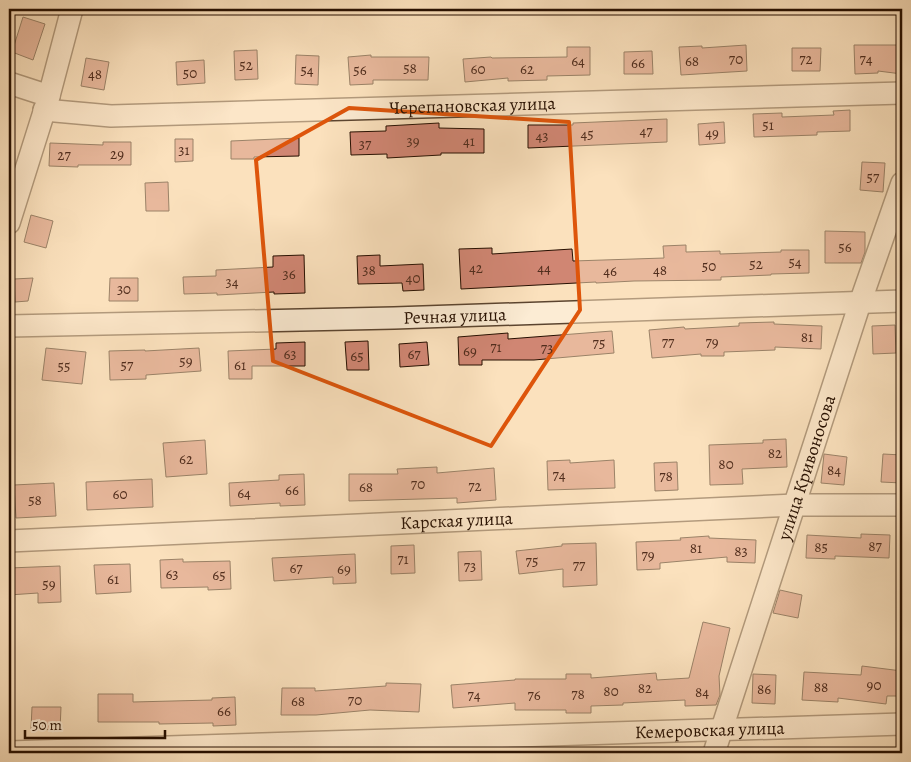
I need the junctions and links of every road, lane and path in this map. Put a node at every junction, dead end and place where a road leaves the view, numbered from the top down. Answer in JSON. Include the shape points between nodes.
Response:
{"nodes":[{"id":1,"x":72,"y":9,"type":"edge"},
{"id":2,"x":9,"y":83,"type":"edge"},
{"id":3,"x":902,"y":93,"type":"edge"},
{"id":4,"x":46,"y":103,"type":"junction"},
{"id":5,"x":902,"y":183,"type":"edge"},
{"id":6,"x":9,"y":223,"type":"edge"},
{"id":7,"x":902,"y":301,"type":"edge"},
{"id":8,"x":860,"y":303,"type":"junction"},
{"id":9,"x":9,"y":326,"type":"edge"},
{"id":10,"x":902,"y":504,"type":"edge"},
{"id":11,"x":795,"y":505,"type":"junction"},
{"id":12,"x":9,"y":541,"type":"edge"},
{"id":13,"x":902,"y":724,"type":"edge"},
{"id":14,"x":723,"y":729,"type":"junction"},
{"id":15,"x":9,"y":752,"type":"edge"},
{"id":16,"x":714,"y":753,"type":"edge"}],
"edges":[{"from":1,"to":4,"type":"street"},
{"from":2,"to":4,"type":"street","name":"Черепановская улица"},
{"from":3,"to":4,"type":"street","name":"Черепановская улица","via":[[111,116]]},
{"from":4,"to":6,"type":"street"},
{"from":5,"to":8,"type":"street","name":"улица Кривоносова"},
{"from":7,"to":8,"type":"street","name":"Речная улица"},
{"from":8,"to":9,"type":"street","name":"Речная улица"},
{"from":8,"to":11,"type":"street","name":"улица Кривоносова"},
{"from":10,"to":11,"type":"street","name":"Карская улица"},
{"from":11,"to":12,"type":"street","name":"Карская улица"},
{"from":11,"to":14,"type":"street","name":"улица Кривоносова"},
{"from":13,"to":14,"type":"street","name":"Кемеровская улица"},
{"from":14,"to":15,"type":"street","name":"Кемеровская улица"},
{"from":14,"to":16,"type":"street","name":"улица Кривоносова"}]}
